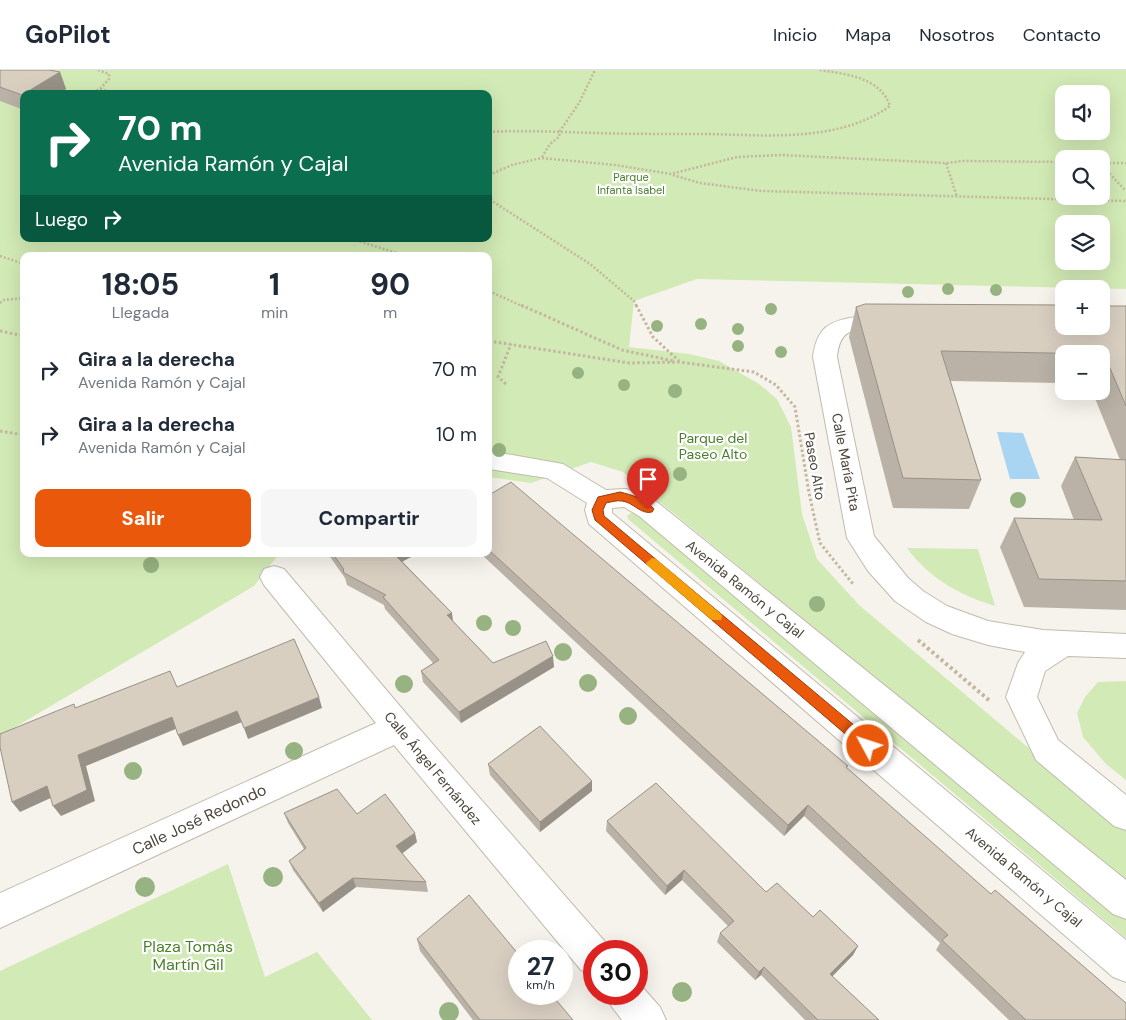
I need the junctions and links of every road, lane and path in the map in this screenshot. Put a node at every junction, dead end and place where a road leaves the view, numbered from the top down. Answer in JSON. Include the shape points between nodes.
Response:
{"nodes":[{"id":1,"x":98,"y":70,"type":"edge"},
{"id":2,"x":595,"y":70,"type":"edge"},
{"id":3,"x":819,"y":70,"type":"edge"},
{"id":4,"x":100,"y":89,"type":"junction"},
{"id":5,"x":97,"y":90,"type":"edge"},
{"id":6,"x":104,"y":90,"type":"edge"},
{"id":7,"x":560,"y":131,"type":"junction"},
{"id":8,"x":492,"y":132,"type":"edge"},
{"id":9,"x":541,"y":158,"type":"junction"},
{"id":10,"x":1055,"y":162,"type":"edge"},
{"id":11,"x":1126,"y":163,"type":"edge"},
{"id":12,"x":946,"y":164,"type":"junction"},
{"id":13,"x":1110,"y":164,"type":"edge"},
{"id":14,"x":492,"y":174,"type":"edge"},
{"id":15,"x":671,"y":174,"type":"junction"},
{"id":16,"x":1110,"y":174,"type":"edge"},
{"id":17,"x":1126,"y":191,"type":"edge"},
{"id":18,"x":957,"y":197,"type":"junction"},
{"id":19,"x":492,"y":201,"type":"edge"},
{"id":20,"x":1126,"y":201,"type":"edge"},
{"id":21,"x":362,"y":242,"type":"edge"},
{"id":22,"x":393,"y":252,"type":"edge"},
{"id":23,"x":0,"y":256,"type":"edge"},
{"id":24,"x":20,"y":263,"type":"edge"},
{"id":25,"x":492,"y":292,"type":"edge"},
{"id":26,"x":20,"y":298,"type":"edge"},
{"id":27,"x":0,"y":303,"type":"edge"},
{"id":28,"x":913,"y":325,"type":"edge"},
{"id":29,"x":0,"y":331,"type":"edge"},
{"id":30,"x":20,"y":335,"type":"edge"},
{"id":31,"x":492,"y":341,"type":"edge"},
{"id":32,"x":511,"y":344,"type":"junction"},
{"id":33,"x":679,"y":362,"type":"junction"},
{"id":34,"x":506,"y":384,"type":"dead end"},
{"id":35,"x":0,"y":431,"type":"edge"},
{"id":36,"x":20,"y":434,"type":"edge"},
{"id":37,"x":492,"y":460,"type":"edge"},
{"id":38,"x":602,"y":500,"type":"junction"},
{"id":39,"x":274,"y":577,"type":"dead end"},
{"id":40,"x":858,"y":588,"type":"dead end"},
{"id":41,"x":911,"y":633,"type":"dead end"},
{"id":42,"x":1062,"y":645,"type":"junction"},
{"id":43,"x":1126,"y":646,"type":"edge"},
{"id":44,"x":994,"y":704,"type":"dead end"},
{"id":45,"x":399,"y":728,"type":"junction"},
{"id":46,"x":1126,"y":815,"type":"edge"},
{"id":47,"x":1126,"y":902,"type":"edge"},
{"id":48,"x":0,"y":911,"type":"edge"},
{"id":49,"x":583,"y":944,"type":"edge"},
{"id":50,"x":1126,"y":964,"type":"edge"},
{"id":51,"x":634,"y":1005,"type":"edge"},
{"id":52,"x":647,"y":1020,"type":"edge"}],
"edges":[{"from":1,"to":4,"type":"path","via":[[109,74],[109,79]]},
{"from":2,"to":7,"type":"path","via":[[586,92]]},
{"from":3,"to":7,"type":"path","via":[[857,77],[881,89],[888,96],[890,106],[882,114],[860,123],[807,132]]},
{"from":4,"to":5,"type":"path"},
{"from":4,"to":6,"type":"path"},
{"from":7,"to":8,"type":"path"},
{"from":7,"to":9,"type":"path"},
{"from":9,"to":14,"type":"path"},
{"from":9,"to":15,"type":"path"},
{"from":10,"to":12,"type":"path","via":[[962,161]]},
{"from":11,"to":13,"type":"path"},
{"from":12,"to":15,"type":"path","via":[[781,155],[737,157]]},
{"from":12,"to":18,"type":"path"},
{"from":15,"to":18,"type":"path","via":[[700,183],[762,191]]},
{"from":16,"to":17,"type":"path"},
{"from":18,"to":20,"type":"path"},
{"from":19,"to":33,"type":"path","via":[[590,264],[634,301],[653,337]]},
{"from":21,"to":22,"type":"path"},
{"from":23,"to":24,"type":"path"},
{"from":25,"to":33,"type":"path","via":[[622,350]]},
{"from":26,"to":27,"type":"path"},
{"from":28,"to":42,"type":"street","name":"Calle María Pita","via":[[857,324],[838,328],[829,334],[825,344],[861,538],[892,580],[938,616],[1000,636]]},
{"from":29,"to":30,"type":"path"},
{"from":31,"to":32,"type":"path","name":"Paseo Alto"},
{"from":32,"to":33,"type":"path","name":"Paseo Alto","via":[[629,363]]},
{"from":32,"to":34,"type":"path","via":[[498,377]]},
{"from":33,"to":40,"type":"path","name":"Paseo Alto","via":[[754,372],[776,385],[795,408],[820,542]]},
{"from":35,"to":36,"type":"path"},
{"from":37,"to":38,"type":"street","via":[[554,470]]},
{"from":38,"to":47,"type":"street","name":"Avenida Ramón y Cajal","via":[[620,496],[648,509]]},
{"from":38,"to":50,"type":"street","name":"Avenida Ramón y Cajal","via":[[599,517]]},
{"from":39,"to":45,"type":"street","name":"Calle Ángel Fernández"},
{"from":41,"to":44,"type":"path"},
{"from":42,"to":43,"type":"street","name":"Calle María Pita"},
{"from":42,"to":46,"type":"street","via":[[1033,663],[1021,697],[1047,750]]},
{"from":45,"to":48,"type":"street","name":"Calle José Redondo"},
{"from":45,"to":49,"type":"street","name":"Calle Ángel Fernández"},
{"from":51,"to":52,"type":"street"}]}
